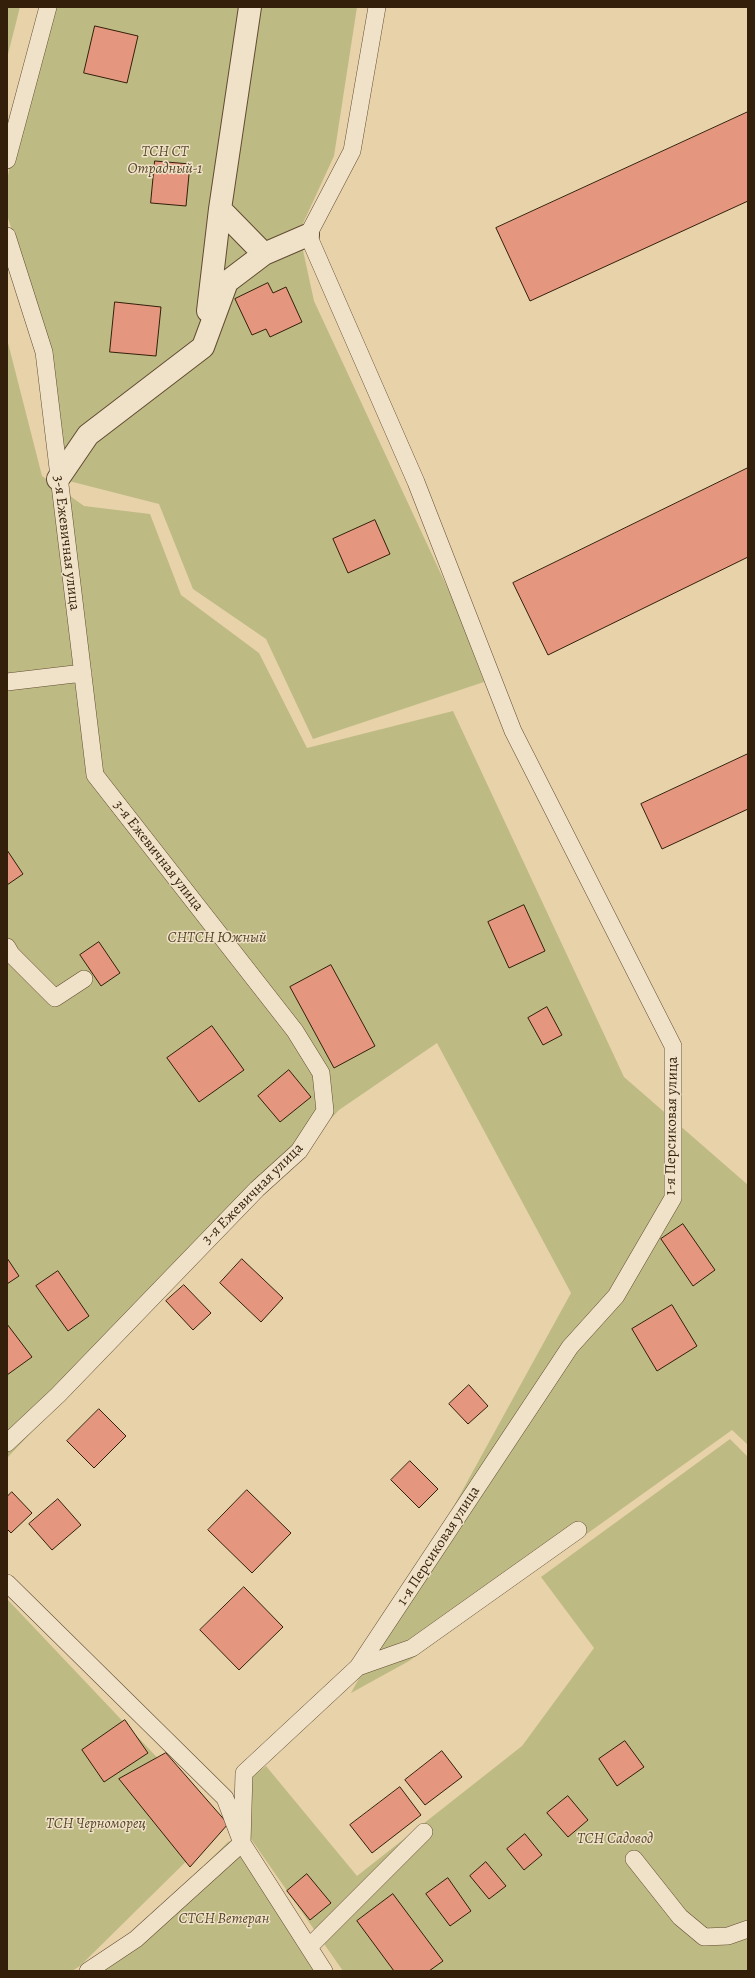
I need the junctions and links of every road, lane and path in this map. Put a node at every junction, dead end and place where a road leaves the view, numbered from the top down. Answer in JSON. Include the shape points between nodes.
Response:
{"nodes":[{"id":1,"x":48,"y":7,"type":"edge"},
{"id":2,"x":250,"y":7,"type":"edge"},
{"id":3,"x":377,"y":7,"type":"edge"},
{"id":4,"x":7,"y":160,"type":"edge"},
{"id":5,"x":220,"y":209,"type":"junction"},
{"id":6,"x":308,"y":235,"type":"junction"},
{"id":7,"x":7,"y":236,"type":"edge"},
{"id":8,"x":264,"y":254,"type":"junction"},
{"id":9,"x":203,"y":347,"type":"junction"},
{"id":10,"x":58,"y":479,"type":"junction"},
{"id":11,"x":82,"y":673,"type":"junction"},
{"id":12,"x":7,"y":682,"type":"edge"},
{"id":13,"x":7,"y":947,"type":"edge"},
{"id":14,"x":84,"y":979,"type":"dead end"},
{"id":15,"x":7,"y":1443,"type":"edge"},
{"id":16,"x":578,"y":1530,"type":"dead end"},
{"id":17,"x":7,"y":1583,"type":"edge"},
{"id":18,"x":358,"y":1667,"type":"junction"},
{"id":19,"x":424,"y":1832,"type":"dead end"},
{"id":20,"x":242,"y":1843,"type":"junction"},
{"id":21,"x":634,"y":1859,"type":"dead end"},
{"id":22,"x":748,"y":1929,"type":"edge"},
{"id":23,"x":309,"y":1947,"type":"junction"},
{"id":24,"x":88,"y":1971,"type":"edge"},
{"id":25,"x":324,"y":1971,"type":"edge"}],
"edges":[{"from":1,"to":4,"type":"lane"},
{"from":2,"to":5,"type":"street"},
{"from":3,"to":6,"type":"lane","via":[[352,151]]},
{"from":5,"to":8,"type":"street"},
{"from":5,"to":9,"type":"street"},
{"from":6,"to":8,"type":"street"},
{"from":6,"to":18,"type":"lane","name":"1-я Персиковая улица","via":[[416,482],[513,731],[674,1046],[673,1198],[616,1296],[570,1347]]},
{"from":7,"to":10,"type":"lane","name":"3-я Ежевичная улица","via":[[44,352]]},
{"from":8,"to":9,"type":"street","via":[[227,282]]},
{"from":9,"to":10,"type":"street","via":[[88,435]]},
{"from":10,"to":11,"type":"lane","name":"3-я Ежевичная улица"},
{"from":11,"to":12,"type":"lane"},
{"from":11,"to":15,"type":"lane","name":"3-я Ежевичная улица","via":[[95,775],[295,1031],[321,1073],[325,1111],[299,1151],[257,1189],[58,1395]]},
{"from":13,"to":14,"type":"lane","via":[[55,998]]},
{"from":16,"to":18,"type":"lane","via":[[412,1648]]},
{"from":17,"to":20,"type":"lane","via":[[225,1798]]},
{"from":18,"to":20,"type":"lane","name":"1-я Персиковая улица","via":[[244,1773]]},
{"from":19,"to":23,"type":"lane"},
{"from":20,"to":23,"type":"lane"},
{"from":20,"to":24,"type":"lane","via":[[136,1940]]},
{"from":21,"to":22,"type":"lane","via":[[680,1917],[704,1937],[728,1936]]},
{"from":23,"to":25,"type":"lane"}]}
